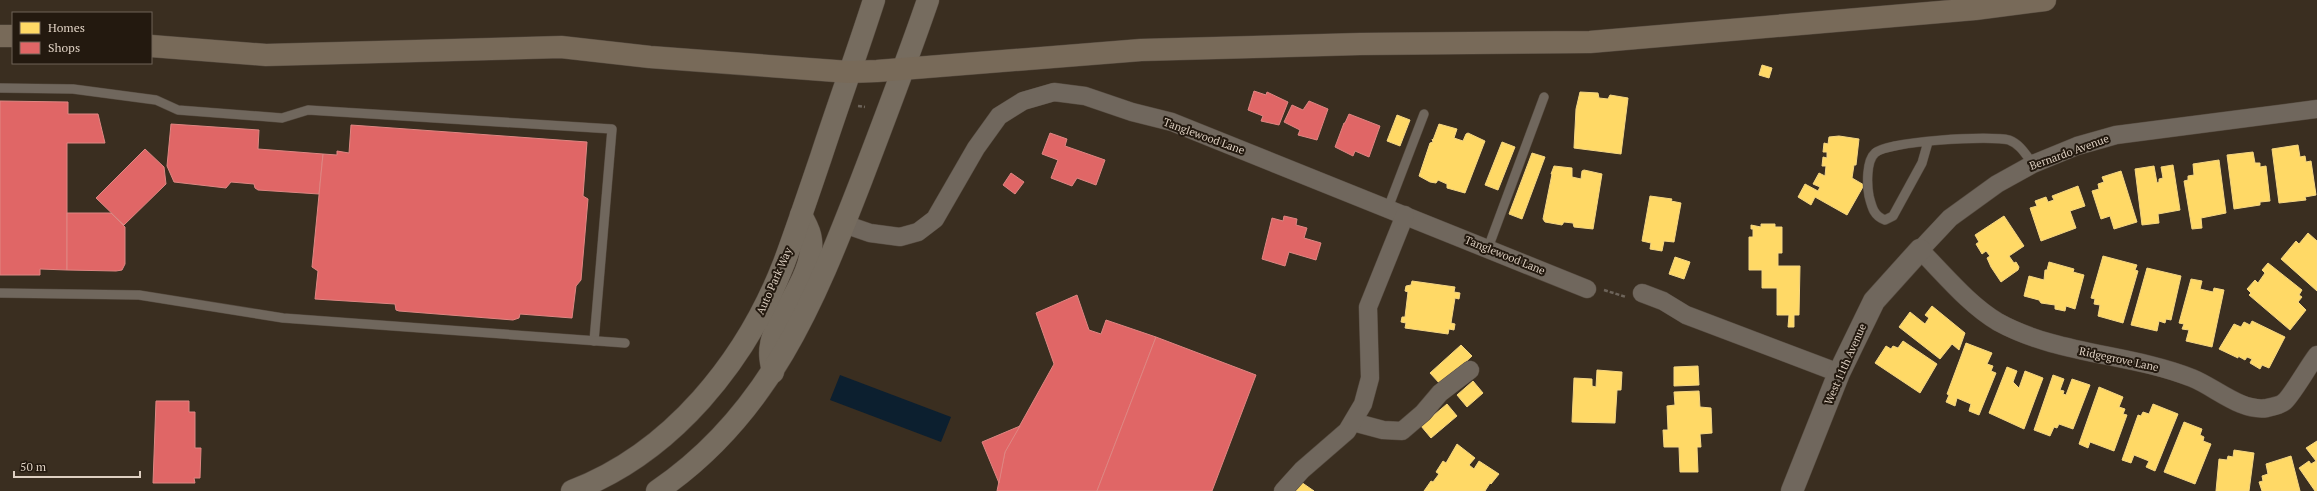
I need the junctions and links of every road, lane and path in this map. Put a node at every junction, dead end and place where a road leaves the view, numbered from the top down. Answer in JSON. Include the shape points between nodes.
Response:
{"nodes":[{"id":1,"x":874,"y":0,"type":"edge"},
{"id":2,"x":928,"y":0,"type":"edge"},
{"id":3,"x":2045,"y":0,"type":"edge"},
{"id":4,"x":0,"y":36,"type":"edge"},
{"id":5,"x":12,"y":36,"type":"edge"},
{"id":6,"x":152,"y":46,"type":"edge"},
{"id":7,"x":905,"y":69,"type":"junction"},
{"id":8,"x":849,"y":72,"type":"junction"},
{"id":9,"x":0,"y":88,"type":"edge"},
{"id":10,"x":1544,"y":97,"type":"dead end"},
{"id":11,"x":2317,"y":109,"type":"edge"},
{"id":12,"x":1424,"y":114,"type":"dead end"},
{"id":13,"x":1928,"y":142,"type":"junction"},
{"id":14,"x":2033,"y":164,"type":"junction"},
{"id":15,"x":1388,"y":208,"type":"junction"},
{"id":16,"x":801,"y":215,"type":"junction"},
{"id":17,"x":1405,"y":215,"type":"junction"},
{"id":18,"x":844,"y":224,"type":"junction"},
{"id":19,"x":1488,"y":248,"type":"junction"},
{"id":20,"x":1920,"y":250,"type":"junction"},
{"id":21,"x":1587,"y":289,"type":"joint"},
{"id":22,"x":0,"y":293,"type":"edge"},
{"id":23,"x":1642,"y":293,"type":"joint"},
{"id":24,"x":594,"y":341,"type":"junction"},
{"id":25,"x":624,"y":343,"type":"dead end"},
{"id":26,"x":2317,"y":355,"type":"edge"},
{"id":27,"x":1470,"y":370,"type":"dead end"},
{"id":28,"x":773,"y":372,"type":"junction"},
{"id":29,"x":1838,"y":373,"type":"junction"},
{"id":30,"x":1353,"y":422,"type":"junction"},
{"id":31,"x":572,"y":491,"type":"edge"},
{"id":32,"x":659,"y":491,"type":"edge"},
{"id":33,"x":1283,"y":491,"type":"edge"},
{"id":34,"x":1792,"y":491,"type":"edge"}],
"edges":[{"from":1,"to":8,"type":"main road","name":"Auto Park Way"},
{"from":2,"to":7,"type":"main road"},
{"from":3,"to":7,"type":"highway","via":[[1975,9],[1590,42],[1360,44],[1141,50]]},
{"from":4,"to":5,"type":"highway"},
{"from":6,"to":8,"type":"highway","via":[[266,55],[561,47],[650,57]]},
{"from":7,"to":8,"type":"highway"},
{"from":7,"to":18,"type":"main road"},
{"from":8,"to":16,"type":"main road","name":"Auto Park Way"},
{"from":9,"to":24,"type":"lane","via":[[74,89],[156,100],[178,110],[275,118],[308,110],[612,129]]},
{"from":10,"to":19,"type":"lane"},
{"from":11,"to":14,"type":"street","name":"Bernardo Avenue","via":[[2116,135],[2077,146]]},
{"from":12,"to":15,"type":"lane"},
{"from":13,"to":13,"type":"lane","via":[[1883,148],[1870,159],[1868,190],[1877,217],[1885,220],[1892,216],[1922,163]]},
{"from":13,"to":14,"type":"lane","via":[[1982,138],[2009,140],[2020,146]]},
{"from":14,"to":20,"type":"street","name":"Bernardo Avenue","via":[[1997,184],[1950,218]]},
{"from":15,"to":17,"type":"street","name":"Tanglewood Lane"},
{"from":15,"to":18,"type":"street","name":"Tanglewood Lane","via":[[1172,122],[1132,112],[1086,96],[1054,92],[1023,101],[999,116],[976,148],[935,219],[918,232],[900,238],[870,233]]},
{"from":16,"to":28,"type":"main road","via":[[811,240],[810,254],[803,277],[774,332],[771,345]]},
{"from":16,"to":31,"type":"main road","name":"Auto Park Way","via":[[764,305],[722,375],[667,435],[616,471]]},
{"from":17,"to":19,"type":"street","name":"Tanglewood Lane"},
{"from":17,"to":30,"type":"street","via":[[1368,307],[1370,378],[1363,404]]},
{"from":18,"to":28,"type":"main road","via":[[817,290]]},
{"from":19,"to":21,"type":"street","name":"Tanglewood Lane"},
{"from":20,"to":26,"type":"street","name":"Ridgegrove Lane","via":[[1972,301],[1996,320],[2023,335],[2048,344],[2158,367],[2193,378],[2249,407],[2266,408],[2284,402]]},
{"from":20,"to":29,"type":"street","name":"West 11th Avenue","via":[[1874,301]]},
{"from":21,"to":23,"type":"path","via":[[1606,290],[1632,300]]},
{"from":22,"to":24,"type":"lane","via":[[139,295],[283,318]]},
{"from":23,"to":29,"type":"street","via":[[1663,301],[1686,315]]},
{"from":24,"to":25,"type":"lane"},
{"from":27,"to":30,"type":"street","via":[[1440,393],[1423,413],[1402,430],[1383,430]]},
{"from":28,"to":32,"type":"main road","via":[[749,405],[720,437]]},
{"from":29,"to":34,"type":"street","name":"West 11th Avenue"},
{"from":30,"to":33,"type":"street","via":[[1348,431],[1302,470]]}]}
